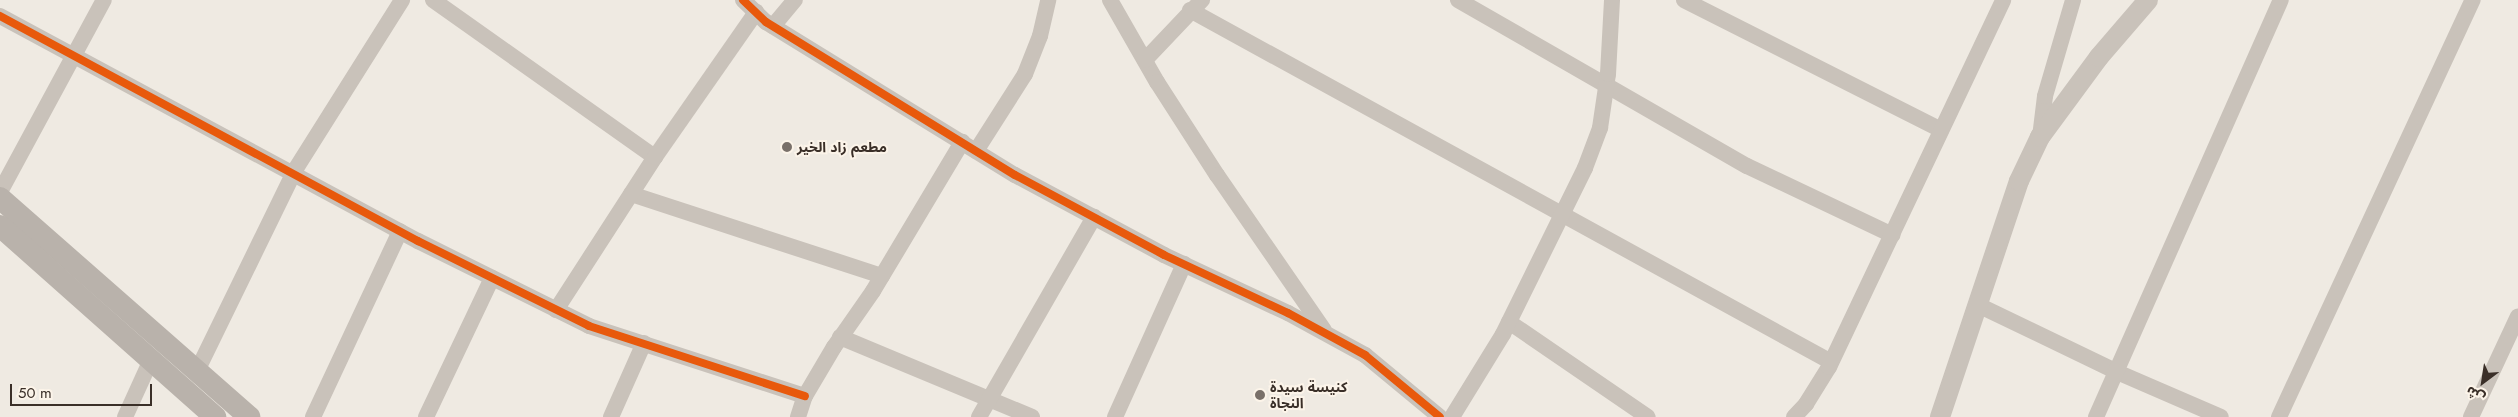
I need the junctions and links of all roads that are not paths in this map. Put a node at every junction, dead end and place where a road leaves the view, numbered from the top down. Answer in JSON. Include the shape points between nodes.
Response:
{"nodes":[{"id":1,"x":104,"y":0,"type":"edge"},
{"id":2,"x":402,"y":0,"type":"edge"},
{"id":3,"x":433,"y":0,"type":"edge"},
{"id":4,"x":743,"y":0,"type":"edge"},
{"id":5,"x":795,"y":0,"type":"edge"},
{"id":6,"x":1048,"y":0,"type":"edge"},
{"id":7,"x":1110,"y":0,"type":"edge"},
{"id":8,"x":1458,"y":0,"type":"edge"},
{"id":9,"x":1612,"y":0,"type":"edge"},
{"id":10,"x":1684,"y":0,"type":"edge"},
{"id":11,"x":2003,"y":0,"type":"edge"},
{"id":12,"x":2073,"y":0,"type":"edge"},
{"id":13,"x":2148,"y":0,"type":"edge"},
{"id":14,"x":2281,"y":0,"type":"edge"},
{"id":15,"x":2473,"y":0,"type":"edge"},
{"id":16,"x":1196,"y":5,"type":"edge"},
{"id":17,"x":756,"y":12,"type":"junction"},
{"id":18,"x":0,"y":16,"type":"edge"},
{"id":19,"x":773,"y":26,"type":"junction"},
{"id":20,"x":74,"y":55,"type":"junction"},
{"id":21,"x":1145,"y":60,"type":"junction"},
{"id":22,"x":1606,"y":86,"type":"junction"},
{"id":23,"x":1941,"y":130,"type":"junction"},
{"id":24,"x":2040,"y":137,"type":"junction"},
{"id":25,"x":962,"y":142,"type":"junction"},
{"id":26,"x":976,"y":151,"type":"junction"},
{"id":27,"x":654,"y":157,"type":"junction"},
{"id":28,"x":293,"y":174,"type":"junction"},
{"id":29,"x":0,"y":192,"type":"edge"},
{"id":30,"x":631,"y":194,"type":"junction"},
{"id":31,"x":0,"y":198,"type":"edge"},
{"id":32,"x":1562,"y":215,"type":"junction"},
{"id":33,"x":1094,"y":217,"type":"junction"},
{"id":34,"x":0,"y":226,"type":"edge"},
{"id":35,"x":400,"y":231,"type":"junction"},
{"id":36,"x":1892,"y":235,"type":"junction"},
{"id":37,"x":1184,"y":264,"type":"junction"},
{"id":38,"x":882,"y":276,"type":"junction"},
{"id":39,"x":492,"y":278,"type":"junction"},
{"id":40,"x":1978,"y":305,"type":"junction"},
{"id":41,"x":556,"y":310,"type":"junction"},
{"id":42,"x":2518,"y":316,"type":"edge"},
{"id":43,"x":1509,"y":322,"type":"junction"},
{"id":44,"x":1326,"y":334,"type":"junction"},
{"id":45,"x":840,"y":338,"type":"junction"},
{"id":46,"x":644,"y":343,"type":"junction"},
{"id":47,"x":151,"y":360,"type":"junction"},
{"id":48,"x":1832,"y":362,"type":"junction"},
{"id":49,"x":197,"y":371,"type":"junction"},
{"id":50,"x":2117,"y":372,"type":"junction"},
{"id":51,"x":805,"y":396,"type":"junction"},
{"id":52,"x":988,"y":399,"type":"junction"},
{"id":53,"x":1434,"y":414,"type":"edge"},
{"id":54,"x":125,"y":417,"type":"edge"},
{"id":55,"x":215,"y":417,"type":"edge"},
{"id":56,"x":249,"y":417,"type":"edge"},
{"id":57,"x":313,"y":417,"type":"edge"},
{"id":58,"x":426,"y":417,"type":"edge"},
{"id":59,"x":611,"y":417,"type":"edge"},
{"id":60,"x":798,"y":417,"type":"edge"},
{"id":61,"x":979,"y":417,"type":"edge"},
{"id":62,"x":1032,"y":417,"type":"edge"},
{"id":63,"x":1115,"y":417,"type":"edge"},
{"id":64,"x":1452,"y":417,"type":"edge"},
{"id":65,"x":1648,"y":417,"type":"edge"},
{"id":66,"x":1794,"y":417,"type":"edge"},
{"id":67,"x":1940,"y":417,"type":"edge"},
{"id":68,"x":2096,"y":417,"type":"edge"},
{"id":69,"x":2221,"y":417,"type":"edge"},
{"id":70,"x":2279,"y":417,"type":"edge"},
{"id":71,"x":2470,"y":417,"type":"edge"}],
"edges":[{"from":1,"to":20,"type":"street"},
{"from":2,"to":28,"type":"street"},
{"from":3,"to":27,"type":"street"},
{"from":4,"to":17,"type":"street"},
{"from":5,"to":19,"type":"street"},
{"from":6,"to":26,"type":"street","via":[[1040,36],[1025,74]]},
{"from":7,"to":21,"type":"street"},
{"from":8,"to":22,"type":"street"},
{"from":9,"to":22,"type":"street"},
{"from":10,"to":23,"type":"street"},
{"from":11,"to":23,"type":"street"},
{"from":12,"to":24,"type":"street","via":[[2045,96]]},
{"from":13,"to":24,"type":"street","via":[[2099,57]]},
{"from":14,"to":50,"type":"street"},
{"from":15,"to":70,"type":"street"},
{"from":16,"to":21,"type":"street"},
{"from":16,"to":32,"type":"street"},
{"from":17,"to":19,"type":"street"},
{"from":17,"to":27,"type":"street"},
{"from":18,"to":20,"type":"street"},
{"from":19,"to":25,"type":"street"},
{"from":20,"to":28,"type":"street"},
{"from":20,"to":29,"type":"street"},
{"from":21,"to":44,"type":"street","via":[[1218,176]]},
{"from":22,"to":32,"type":"street","via":[[1600,128]]},
{"from":22,"to":36,"type":"street","via":[[1747,166]]},
{"from":23,"to":36,"type":"street"},
{"from":24,"to":40,"type":"street","via":[[2019,180]]},
{"from":25,"to":26,"type":"street"},
{"from":25,"to":38,"type":"street"},
{"from":26,"to":33,"type":"street"},
{"from":27,"to":30,"type":"street"},
{"from":28,"to":35,"type":"street"},
{"from":28,"to":49,"type":"street"},
{"from":30,"to":38,"type":"street"},
{"from":30,"to":41,"type":"street"},
{"from":31,"to":49,"type":"main road"},
{"from":32,"to":43,"type":"street"},
{"from":32,"to":48,"type":"street"},
{"from":33,"to":37,"type":"street"},
{"from":33,"to":52,"type":"street"},
{"from":34,"to":47,"type":"main road"},
{"from":35,"to":39,"type":"street"},
{"from":35,"to":57,"type":"street"},
{"from":36,"to":48,"type":"street"},
{"from":37,"to":44,"type":"street"},
{"from":37,"to":63,"type":"street"},
{"from":38,"to":45,"type":"street"},
{"from":39,"to":41,"type":"street"},
{"from":39,"to":58,"type":"street"},
{"from":40,"to":50,"type":"street"},
{"from":40,"to":67,"type":"street"},
{"from":41,"to":46,"type":"street","via":[[589,326]]},
{"from":42,"to":71,"type":"street"},
{"from":43,"to":64,"type":"street"},
{"from":43,"to":65,"type":"street"},
{"from":44,"to":53,"type":"street","via":[[1365,355]]},
{"from":45,"to":51,"type":"street"},
{"from":45,"to":52,"type":"street"},
{"from":46,"to":51,"type":"street"},
{"from":46,"to":59,"type":"street"},
{"from":47,"to":54,"type":"street"},
{"from":47,"to":55,"type":"main road"},
{"from":48,"to":66,"type":"street"},
{"from":49,"to":56,"type":"main road"},
{"from":50,"to":68,"type":"street"},
{"from":50,"to":69,"type":"street"},
{"from":51,"to":60,"type":"street"},
{"from":52,"to":61,"type":"street"},
{"from":52,"to":62,"type":"street"}]}
